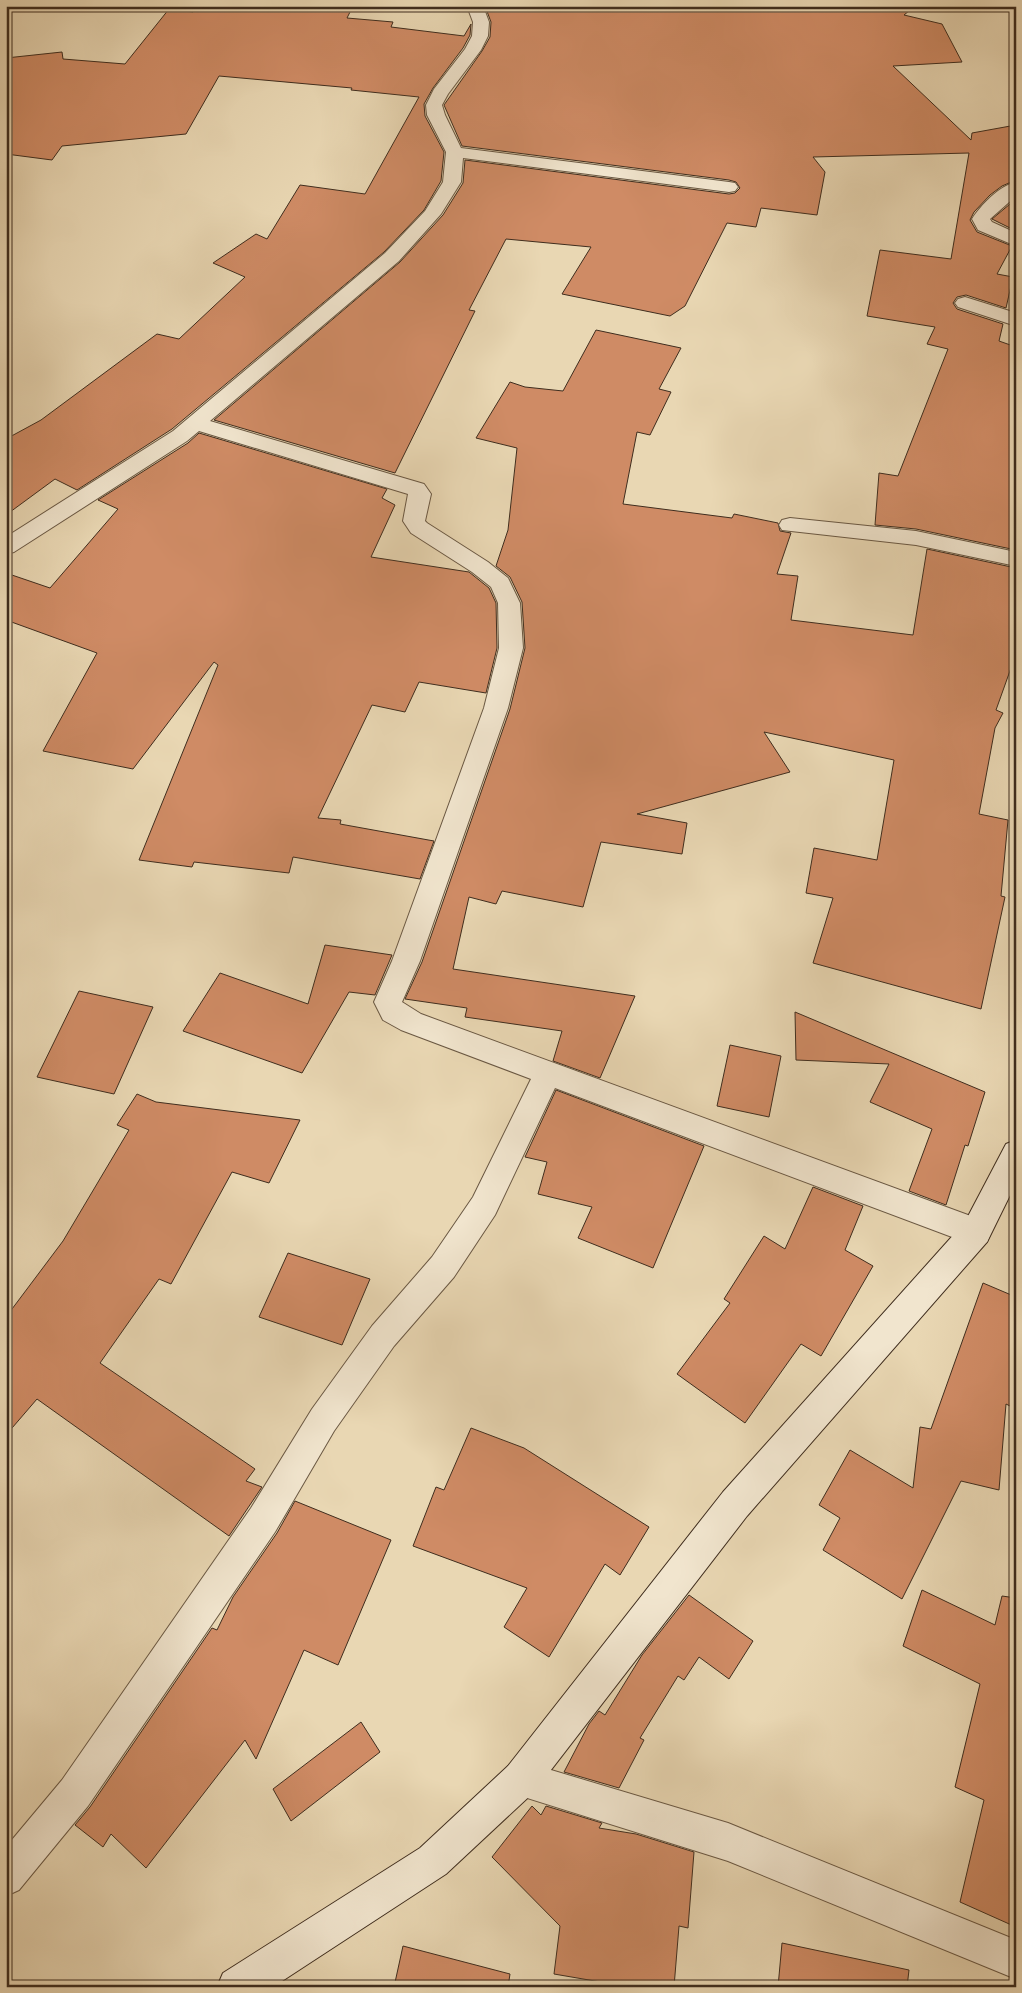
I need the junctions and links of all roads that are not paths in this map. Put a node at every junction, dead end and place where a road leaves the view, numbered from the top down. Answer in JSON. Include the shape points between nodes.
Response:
{"nodes":[{"id":1,"x":475,"y":6,"type":"edge"},
{"id":2,"x":455,"y":152,"type":"junction"},
{"id":3,"x":729,"y":187,"type":"dead end"},
{"id":4,"x":1016,"y":187,"type":"edge"},
{"id":5,"x":1016,"y":240,"type":"edge"},
{"id":6,"x":965,"y":303,"type":"dead end"},
{"id":7,"x":1016,"y":320,"type":"edge"},
{"id":8,"x":194,"y":423,"type":"junction"},
{"id":9,"x":790,"y":524,"type":"dead end"},
{"id":10,"x":6,"y":546,"type":"edge"},
{"id":11,"x":1016,"y":559,"type":"edge"},
{"id":12,"x":548,"y":1073,"type":"junction"},
{"id":13,"x":1016,"y":1153,"type":"edge"},
{"id":14,"x":976,"y":1232,"type":"junction"},
{"id":15,"x":522,"y":1779,"type":"junction"},
{"id":16,"x":6,"y":1877,"type":"edge"},
{"id":17,"x":1016,"y":1960,"type":"edge"},
{"id":18,"x":237,"y":1987,"type":"edge"}],
"edges":[{"from":1,"to":2,"type":"street","via":[[481,22],[480,36],[434,106]]},
{"from":2,"to":3,"type":"street"},
{"from":2,"to":8,"type":"street","via":[[452,182],[432,214],[392,257]]},
{"from":4,"to":5,"type":"street","via":[[981,218],[985,226]]},
{"from":6,"to":7,"type":"street"},
{"from":8,"to":10,"type":"street","via":[[180,436]]},
{"from":8,"to":12,"type":"street","via":[[416,489],[420,494],[414,521],[419,528],[500,583],[509,603],[511,648],[496,708],[406,961],[388,1002],[393,1012],[411,1022]]},
{"from":9,"to":11,"type":"street","via":[[916,538]]},
{"from":12,"to":14,"type":"street"},
{"from":12,"to":16,"type":"street","via":[[484,1206],[443,1267],[383,1336],[323,1420],[262,1520],[76,1793]]},
{"from":13,"to":14,"type":"street"},
{"from":14,"to":15,"type":"street","via":[[735,1504]]},
{"from":15,"to":17,"type":"street","via":[[728,1842]]},
{"from":15,"to":18,"type":"street","via":[[433,1862]]}]}
